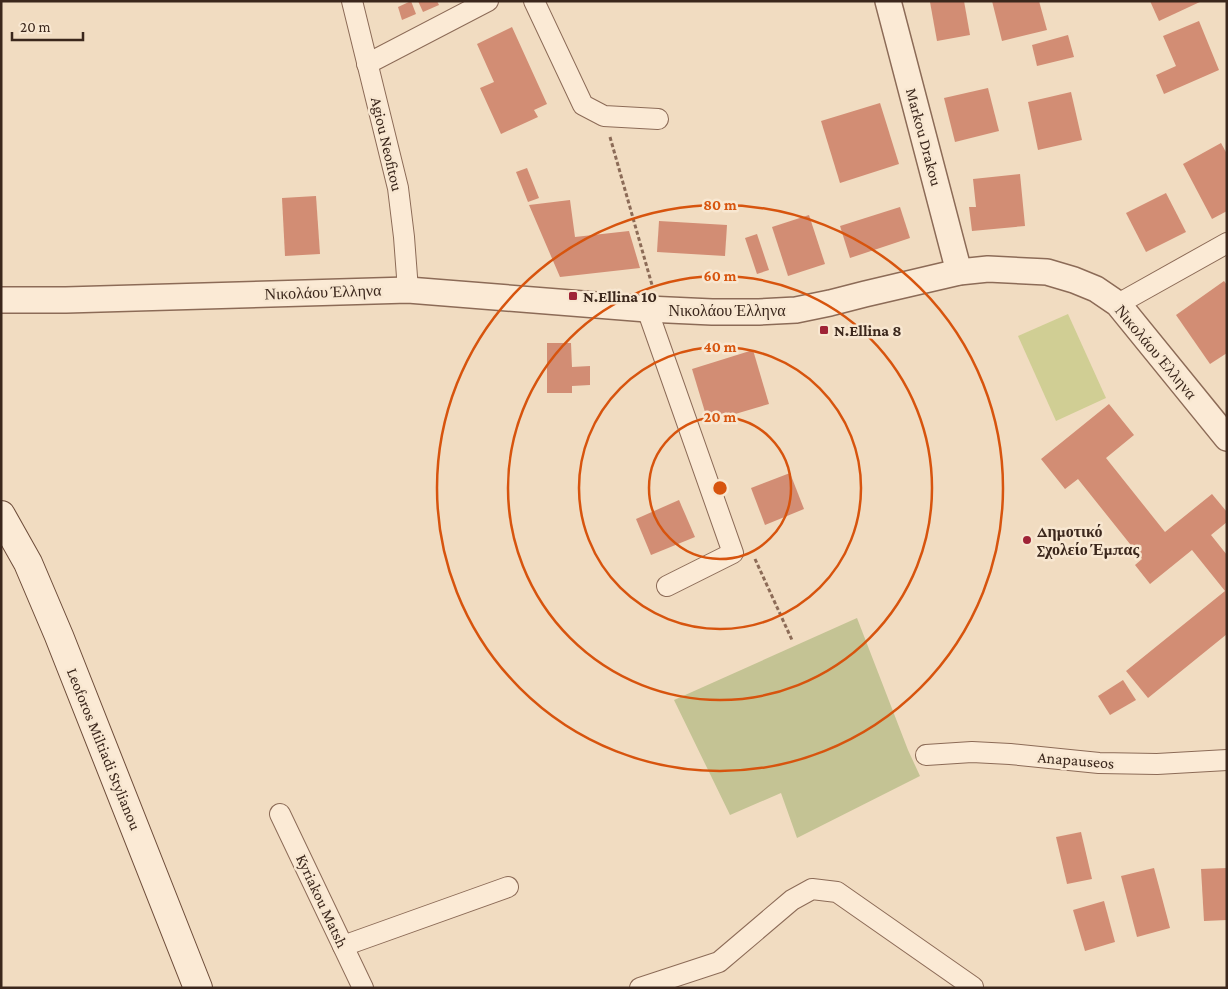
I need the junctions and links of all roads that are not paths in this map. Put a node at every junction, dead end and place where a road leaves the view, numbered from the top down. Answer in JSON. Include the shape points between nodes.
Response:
{"nodes":[{"id":1,"x":352,"y":1,"type":"edge"},
{"id":2,"x":488,"y":1,"type":"edge"},
{"id":3,"x":534,"y":1,"type":"edge"},
{"id":4,"x":888,"y":1,"type":"edge"},
{"id":5,"x":367,"y":64,"type":"junction"},
{"id":6,"x":658,"y":119,"type":"dead end"},
{"id":7,"x":1227,"y":243,"type":"edge"},
{"id":8,"x":959,"y":272,"type":"junction"},
{"id":9,"x":408,"y":290,"type":"junction"},
{"id":10,"x":1,"y":300,"type":"edge"},
{"id":11,"x":1118,"y":304,"type":"junction"},
{"id":12,"x":653,"y":309,"type":"junction"},
{"id":13,"x":1227,"y":438,"type":"edge"},
{"id":14,"x":1,"y":515,"type":"edge"},
{"id":15,"x":666,"y":586,"type":"dead end"},
{"id":16,"x":926,"y":755,"type":"dead end"},
{"id":17,"x":1227,"y":760,"type":"edge"},
{"id":18,"x":280,"y":814,"type":"dead end"},
{"id":19,"x":508,"y":887,"type":"dead end"},
{"id":20,"x":343,"y":946,"type":"junction"},
{"id":21,"x":973,"y":987,"type":"edge"},
{"id":22,"x":198,"y":988,"type":"edge"},
{"id":23,"x":363,"y":988,"type":"edge"},
{"id":24,"x":640,"y":988,"type":"edge"}],
"edges":[{"from":1,"to":5,"type":"street","name":"Agiou Neofitou"},
{"from":2,"to":5,"type":"street"},
{"from":3,"to":6,"type":"street","via":[[583,105],[604,116]]},
{"from":4,"to":8,"type":"street","name":"Markou Drakou"},
{"from":5,"to":9,"type":"street","name":"Agiou Neofitou","via":[[398,188]]},
{"from":7,"to":11,"type":"street"},
{"from":8,"to":11,"type":"street","name":"Νικολάου Έλληνα","via":[[988,269],[1047,272],[1096,289]]},
{"from":8,"to":12,"type":"street","name":"Νικολάου Έλληνα","via":[[796,310]]},
{"from":9,"to":10,"type":"street","name":"Νικολάου Έλληνα"},
{"from":9,"to":12,"type":"street","name":"Νικολάου Έλληνα"},
{"from":11,"to":13,"type":"street","name":"Νικολάου Έλληνα"},
{"from":12,"to":15,"type":"street","via":[[733,553]]},
{"from":14,"to":22,"type":"main road","name":"Leoforos Miltiadi Stylianou","via":[[28,563],[59,636]]},
{"from":16,"to":17,"type":"street","name":"Anapauseos","via":[[972,752],[1147,764]]},
{"from":18,"to":20,"type":"street","name":"Kyriakou Matsh"},
{"from":19,"to":20,"type":"street"},
{"from":20,"to":23,"type":"street","name":"Kyriakou Matsh"},
{"from":21,"to":24,"type":"street","via":[[837,892],[812,889],[792,900],[720,962]]}]}
